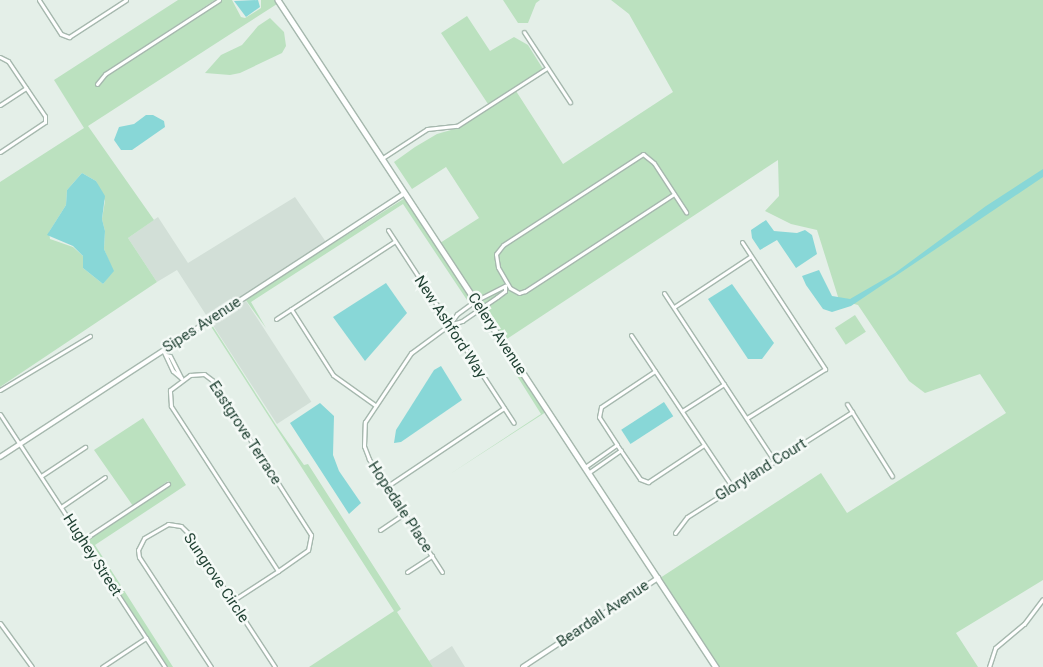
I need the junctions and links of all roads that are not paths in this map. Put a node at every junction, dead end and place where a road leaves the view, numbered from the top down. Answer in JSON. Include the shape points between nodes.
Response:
{"nodes":[{"id":1,"x":39,"y":0,"type":"edge"},
{"id":2,"x":126,"y":0,"type":"edge"},
{"id":3,"x":219,"y":0,"type":"edge"},
{"id":4,"x":278,"y":0,"type":"edge"},
{"id":5,"x":524,"y":32,"type":"dead end"},
{"id":6,"x":0,"y":57,"type":"edge"},
{"id":7,"x":547,"y":68,"type":"junction"},
{"id":8,"x":97,"y":84,"type":"dead end"},
{"id":9,"x":26,"y":88,"type":"junction"},
{"id":10,"x":570,"y":102,"type":"dead end"},
{"id":11,"x":0,"y":104,"type":"edge"},
{"id":12,"x":0,"y":152,"type":"edge"},
{"id":13,"x":381,"y":159,"type":"junction"},
{"id":14,"x":404,"y":193,"type":"junction"},
{"id":15,"x":674,"y":194,"type":"junction"},
{"id":16,"x":686,"y":212,"type":"dead end"},
{"id":17,"x":388,"y":230,"type":"dead end"},
{"id":18,"x":394,"y":241,"type":"junction"},
{"id":19,"x":742,"y":242,"type":"dead end"},
{"id":20,"x":752,"y":256,"type":"junction"},
{"id":21,"x":506,"y":285,"type":"junction"},
{"id":22,"x":492,"y":290,"type":"junction"},
{"id":23,"x":664,"y":293,"type":"dead end"},
{"id":24,"x":496,"y":297,"type":"junction"},
{"id":25,"x":475,"y":301,"type":"junction"},
{"id":26,"x":674,"y":307,"type":"junction"},
{"id":27,"x":291,"y":309,"type":"junction"},
{"id":28,"x":480,"y":309,"type":"junction"},
{"id":29,"x":276,"y":319,"type":"dead end"},
{"id":30,"x":449,"y":324,"type":"junction"},
{"id":31,"x":631,"y":335,"type":"dead end"},
{"id":32,"x":90,"y":336,"type":"dead end"},
{"id":33,"x":163,"y":350,"type":"junction"},
{"id":34,"x":166,"y":355,"type":"junction"},
{"id":35,"x":174,"y":363,"type":"junction"},
{"id":36,"x":170,"y":366,"type":"junction"},
{"id":37,"x":655,"y":371,"type":"junction"},
{"id":38,"x":182,"y":378,"type":"junction"},
{"id":39,"x":724,"y":384,"type":"junction"},
{"id":40,"x":0,"y":390,"type":"edge"},
{"id":41,"x":846,"y":404,"type":"dead end"},
{"id":42,"x":375,"y":405,"type":"junction"},
{"id":43,"x":504,"y":408,"type":"junction"},
{"id":44,"x":682,"y":412,"type":"junction"},
{"id":45,"x":852,"y":412,"type":"junction"},
{"id":46,"x":0,"y":414,"type":"edge"},
{"id":47,"x":747,"y":418,"type":"junction"},
{"id":48,"x":514,"y":423,"type":"dead end"},
{"id":49,"x":19,"y":444,"type":"junction"},
{"id":50,"x":617,"y":445,"type":"junction"},
{"id":51,"x":704,"y":445,"type":"junction"},
{"id":52,"x":85,"y":448,"type":"dead end"},
{"id":53,"x":621,"y":450,"type":"junction"},
{"id":54,"x":602,"y":456,"type":"junction"},
{"id":55,"x":0,"y":457,"type":"edge"},
{"id":56,"x":605,"y":461,"type":"junction"},
{"id":57,"x":775,"y":462,"type":"junction"},
{"id":58,"x":584,"y":467,"type":"junction"},
{"id":59,"x":588,"y":473,"type":"junction"},
{"id":60,"x":41,"y":476,"type":"junction"},
{"id":61,"x":892,"y":476,"type":"dead end"},
{"id":62,"x":105,"y":477,"type":"dead end"},
{"id":63,"x":168,"y":484,"type":"dead end"},
{"id":64,"x":386,"y":487,"type":"junction"},
{"id":65,"x":733,"y":488,"type":"junction"},
{"id":66,"x":61,"y":507,"type":"junction"},
{"id":67,"x":404,"y":514,"type":"junction"},
{"id":68,"x":380,"y":530,"type":"dead end"},
{"id":69,"x":675,"y":534,"type":"dead end"},
{"id":70,"x":83,"y":540,"type":"junction"},
{"id":71,"x":432,"y":556,"type":"junction"},
{"id":72,"x":278,"y":571,"type":"junction"},
{"id":73,"x":407,"y":572,"type":"dead end"},
{"id":74,"x":442,"y":572,"type":"dead end"},
{"id":75,"x":658,"y":578,"type":"junction"},
{"id":76,"x":1043,"y":599,"type":"edge"},
{"id":77,"x":232,"y":601,"type":"junction"},
{"id":78,"x":0,"y":623,"type":"edge"},
{"id":79,"x":146,"y":638,"type":"junction"},
{"id":80,"x":32,"y":667,"type":"edge"},
{"id":81,"x":102,"y":667,"type":"edge"},
{"id":82,"x":165,"y":667,"type":"edge"},
{"id":83,"x":210,"y":667,"type":"edge"},
{"id":84,"x":275,"y":667,"type":"edge"},
{"id":85,"x":524,"y":667,"type":"edge"},
{"id":86,"x":716,"y":667,"type":"edge"},
{"id":87,"x":989,"y":667,"type":"edge"}],
"edges":[{"from":1,"to":2,"type":"street","via":[[61,34],[69,37]]},
{"from":3,"to":8,"type":"street","via":[[105,74]]},
{"from":4,"to":13,"type":"main road","name":"Celery Avenue"},
{"from":5,"to":7,"type":"street"},
{"from":6,"to":9,"type":"street","via":[[8,61]]},
{"from":7,"to":10,"type":"street"},
{"from":7,"to":13,"type":"street","via":[[457,126],[427,129]]},
{"from":9,"to":11,"type":"street"},
{"from":9,"to":12,"type":"street","via":[[45,122]]},
{"from":13,"to":14,"type":"main road","name":"Celery Avenue"},
{"from":14,"to":25,"type":"main road","name":"Celery Avenue"},
{"from":14,"to":33,"type":"street","name":"Sipes Avenue"},
{"from":15,"to":16,"type":"street"},
{"from":15,"to":21,"type":"street","via":[[524,291],[515,292]]},
{"from":15,"to":21,"type":"street","via":[[654,163],[642,154],[499,248],[495,258]]},
{"from":17,"to":18,"type":"street","name":"New Ashford Way"},
{"from":18,"to":27,"type":"street"},
{"from":18,"to":30,"type":"street","name":"New Ashford Way"},
{"from":19,"to":20,"type":"street"},
{"from":20,"to":26,"type":"street"},
{"from":20,"to":47,"type":"street","via":[[825,369]]},
{"from":21,"to":22,"type":"street","name":"Hopedale Place"},
{"from":21,"to":24,"type":"street","name":"Hopedale Place","via":[[505,291]]},
{"from":22,"to":24,"type":"street"},
{"from":22,"to":25,"type":"street","name":"Hopedale Place"},
{"from":23,"to":26,"type":"street"},
{"from":24,"to":28,"type":"street","name":"Hopedale Place"},
{"from":25,"to":28,"type":"main road","name":"Celery Avenue"},
{"from":25,"to":30,"type":"street","name":"Hopedale Place"},
{"from":26,"to":39,"type":"street"},
{"from":27,"to":29,"type":"street"},
{"from":27,"to":42,"type":"street","via":[[333,375]]},
{"from":28,"to":30,"type":"street","name":"Hopedale Place"},
{"from":28,"to":58,"type":"main road","name":"Celery Avenue"},
{"from":30,"to":42,"type":"street","name":"Hopedale Place","via":[[411,353]]},
{"from":30,"to":43,"type":"street","name":"New Ashford Way"},
{"from":31,"to":37,"type":"street"},
{"from":32,"to":40,"type":"street"},
{"from":33,"to":34,"type":"street"},
{"from":33,"to":49,"type":"street","name":"Sipes Avenue"},
{"from":34,"to":35,"type":"street"},
{"from":34,"to":36,"type":"street"},
{"from":35,"to":36,"type":"street"},
{"from":35,"to":38,"type":"street"},
{"from":36,"to":38,"type":"street"},
{"from":37,"to":44,"type":"street"},
{"from":37,"to":50,"type":"street","via":[[600,407],[599,417]]},
{"from":38,"to":72,"type":"street","via":[[170,390],[171,406]]},
{"from":38,"to":72,"type":"street","name":"Eastgrove Terrace","via":[[198,373],[212,380],[311,535],[308,550]]},
{"from":39,"to":44,"type":"street"},
{"from":39,"to":47,"type":"street"},
{"from":41,"to":45,"type":"street"},
{"from":42,"to":64,"type":"street","name":"Hopedale Place","via":[[365,422],[364,446]]},
{"from":43,"to":48,"type":"street","name":"New Ashford Way"},
{"from":43,"to":64,"type":"street"},
{"from":44,"to":51,"type":"street"},
{"from":45,"to":57,"type":"street","name":"Gloryland Court"},
{"from":45,"to":61,"type":"street"},
{"from":46,"to":49,"type":"street","name":"Hughey Street"},
{"from":47,"to":57,"type":"street"},
{"from":49,"to":55,"type":"street","name":"Sipes Avenue"},
{"from":49,"to":60,"type":"street","name":"Hughey Street"},
{"from":50,"to":53,"type":"street"},
{"from":50,"to":54,"type":"street"},
{"from":51,"to":53,"type":"street","via":[[648,482],[640,480]]},
{"from":51,"to":65,"type":"street"},
{"from":52,"to":60,"type":"street"},
{"from":53,"to":56,"type":"street"},
{"from":54,"to":56,"type":"street"},
{"from":54,"to":58,"type":"street"},
{"from":56,"to":59,"type":"street"},
{"from":57,"to":65,"type":"street","name":"Gloryland Court"},
{"from":58,"to":59,"type":"main road","name":"Celery Avenue"},
{"from":59,"to":75,"type":"main road","name":"Celery Avenue"},
{"from":60,"to":66,"type":"street","name":"Hughey Street"},
{"from":62,"to":66,"type":"street"},
{"from":63,"to":70,"type":"street"},
{"from":64,"to":67,"type":"street","name":"Hopedale Place"},
{"from":65,"to":69,"type":"street","name":"Gloryland Court","via":[[687,517]]},
{"from":66,"to":70,"type":"street","name":"Hughey Street"},
{"from":67,"to":68,"type":"street"},
{"from":67,"to":71,"type":"street","name":"Hopedale Place"},
{"from":70,"to":79,"type":"street","name":"Hughey Street"},
{"from":71,"to":73,"type":"street"},
{"from":71,"to":74,"type":"street","name":"Hopedale Place"},
{"from":72,"to":77,"type":"street","name":"Eastgrove Terrace"},
{"from":75,"to":85,"type":"street","name":"Beardall Avenue"},
{"from":75,"to":86,"type":"main road","name":"Celery Avenue"},
{"from":76,"to":87,"type":"street","via":[[1024,624],[996,648]]},
{"from":77,"to":83,"type":"street","name":"Sungrove Circle","via":[[181,526],[168,524],[140,544],[139,557]]},
{"from":77,"to":84,"type":"street","name":"Sungrove Circle"},
{"from":78,"to":80,"type":"street"},
{"from":79,"to":81,"type":"street"},
{"from":79,"to":82,"type":"street","name":"Hughey Street"}]}
